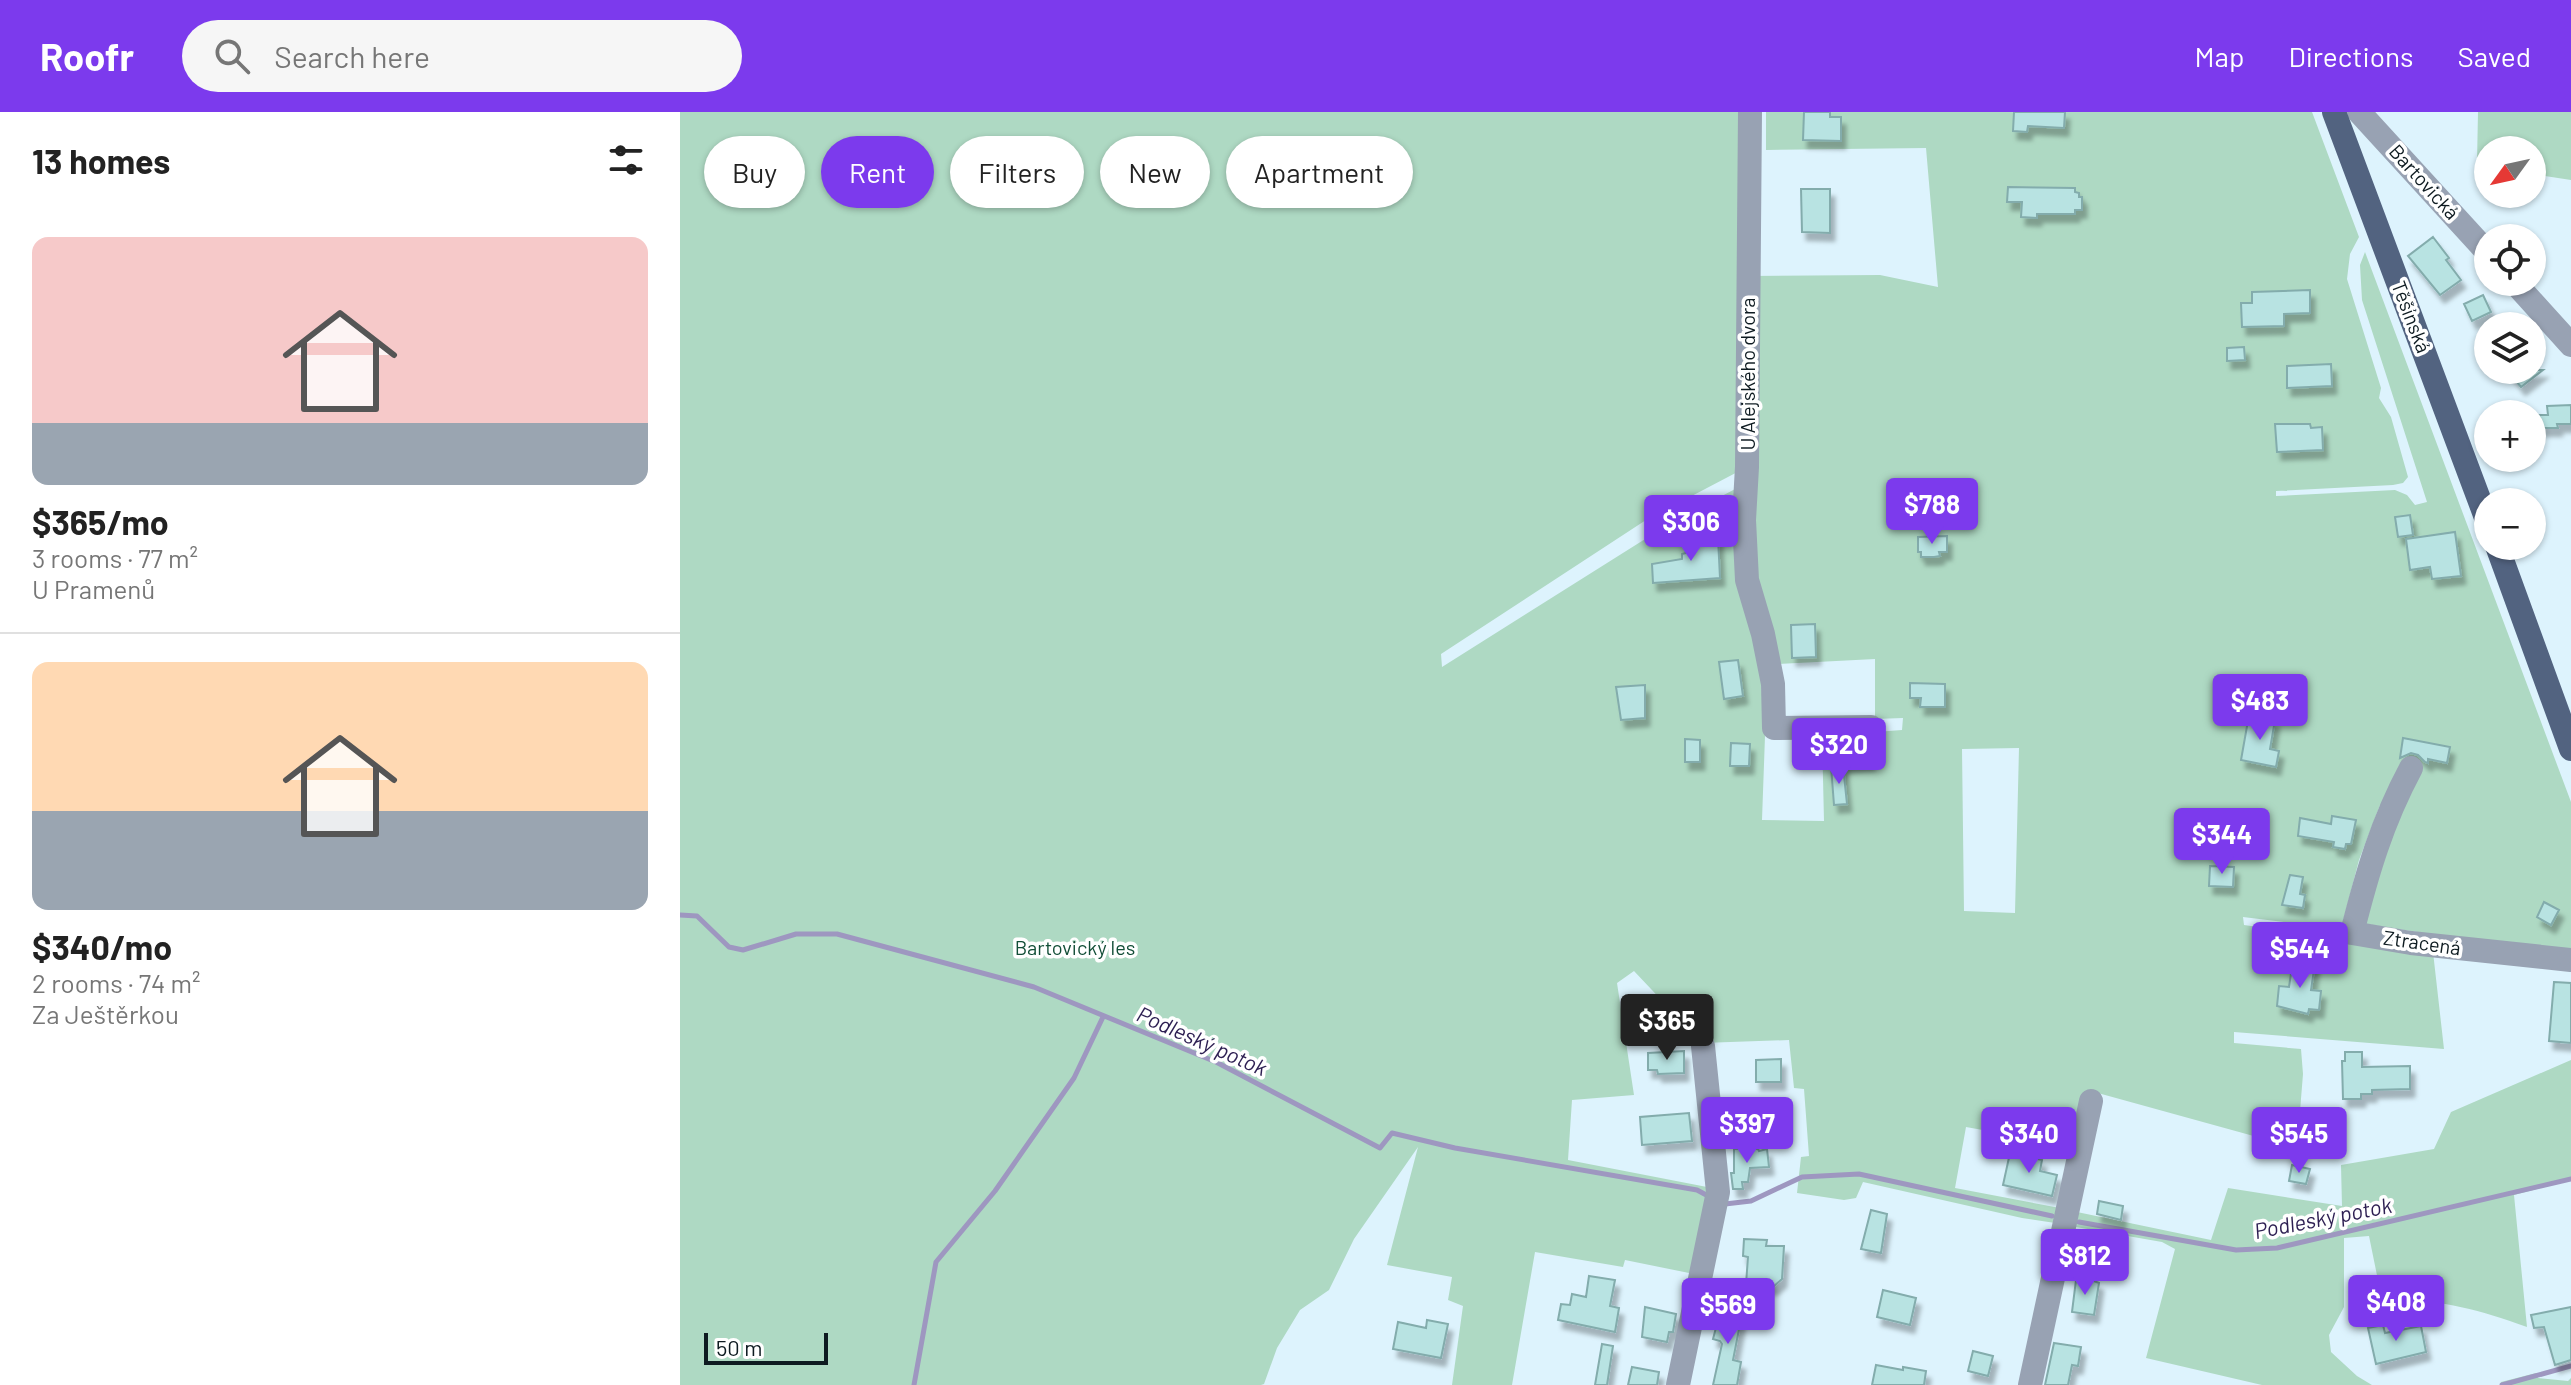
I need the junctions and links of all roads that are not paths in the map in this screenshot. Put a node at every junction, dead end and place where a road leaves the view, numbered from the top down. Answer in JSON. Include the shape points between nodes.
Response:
{"nodes":[{"id":1,"x":1750,"y":112,"type":"edge"},
{"id":2,"x":2334,"y":112,"type":"edge"},
{"id":3,"x":2359,"y":112,"type":"edge"},
{"id":4,"x":2474,"y":238,"type":"edge"},
{"id":5,"x":2527,"y":296,"type":"edge"},
{"id":6,"x":2571,"y":345,"type":"edge"},
{"id":7,"x":2475,"y":488,"type":"edge"},
{"id":8,"x":2502,"y":560,"type":"edge"},
{"id":9,"x":1871,"y":727,"type":"dead end"},
{"id":10,"x":2571,"y":749,"type":"edge"},
{"id":11,"x":2411,"y":768,"type":"dead end"},
{"id":12,"x":2571,"y":960,"type":"edge"},
{"id":13,"x":1703,"y":1046,"type":"dead end"},
{"id":14,"x":2091,"y":1101,"type":"dead end"},
{"id":15,"x":1678,"y":1385,"type":"edge"},
{"id":16,"x":2030,"y":1385,"type":"edge"}],
"edges":[{"from":1,"to":9,"type":"street","name":"U Alejského dvora","via":[[1744,520],[1747,580],[1773,684],[1774,728]]},
{"from":2,"to":7,"type":"main road","name":"Těšínská"},
{"from":3,"to":4,"type":"street","name":"Bartovická"},
{"from":5,"to":6,"type":"street"},
{"from":8,"to":10,"type":"main road"},
{"from":11,"to":12,"type":"street","name":"Ztracená","via":[[2369,864],[2352,933]]},
{"from":13,"to":15,"type":"street","via":[[1718,1192]]},
{"from":14,"to":16,"type":"street"}]}
